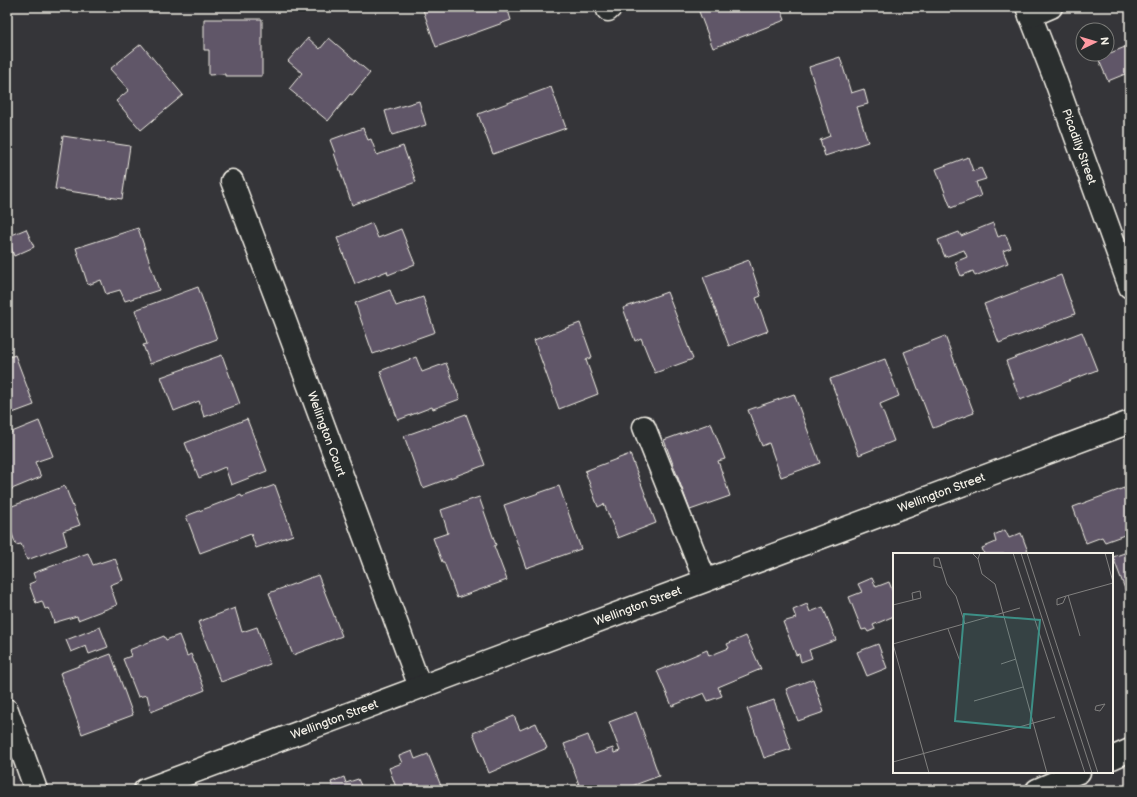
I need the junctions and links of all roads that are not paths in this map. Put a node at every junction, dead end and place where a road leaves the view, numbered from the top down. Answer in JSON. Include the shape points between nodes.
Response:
{"nodes":[{"id":1,"x":1051,"y":7,"type":"edge"},
{"id":2,"x":1028,"y":11,"type":"edge"},
{"id":3,"x":232,"y":181,"type":"dead end"},
{"id":4,"x":1130,"y":287,"type":"edge"},
{"id":5,"x":1130,"y":422,"type":"edge"},
{"id":6,"x":644,"y":428,"type":"dead end"},
{"id":7,"x":705,"y":580,"type":"junction"},
{"id":8,"x":420,"y":687,"type":"junction"},
{"id":9,"x":7,"y":710,"type":"edge"},
{"id":10,"x":1130,"y":750,"type":"edge"},
{"id":11,"x":1113,"y":758,"type":"edge"},
{"id":12,"x":1077,"y":773,"type":"edge"},
{"id":13,"x":36,"y":790,"type":"edge"},
{"id":14,"x":145,"y":790,"type":"edge"},
{"id":15,"x":1036,"y":790,"type":"edge"}],
"edges":[{"from":1,"to":2,"type":"main road"},
{"from":2,"to":4,"type":"main road","name":"Picadilly Street","via":[[1055,78]]},
{"from":3,"to":8,"type":"main road","name":"Wellington Court"},
{"from":5,"to":7,"type":"main road","name":"Wellington Street"},
{"from":6,"to":7,"type":"main road"},
{"from":7,"to":8,"type":"main road","name":"Wellington Street"},
{"from":8,"to":14,"type":"main road","name":"Wellington Street"},
{"from":9,"to":13,"type":"main road"},
{"from":10,"to":11,"type":"main road"},
{"from":12,"to":15,"type":"main road"}]}
